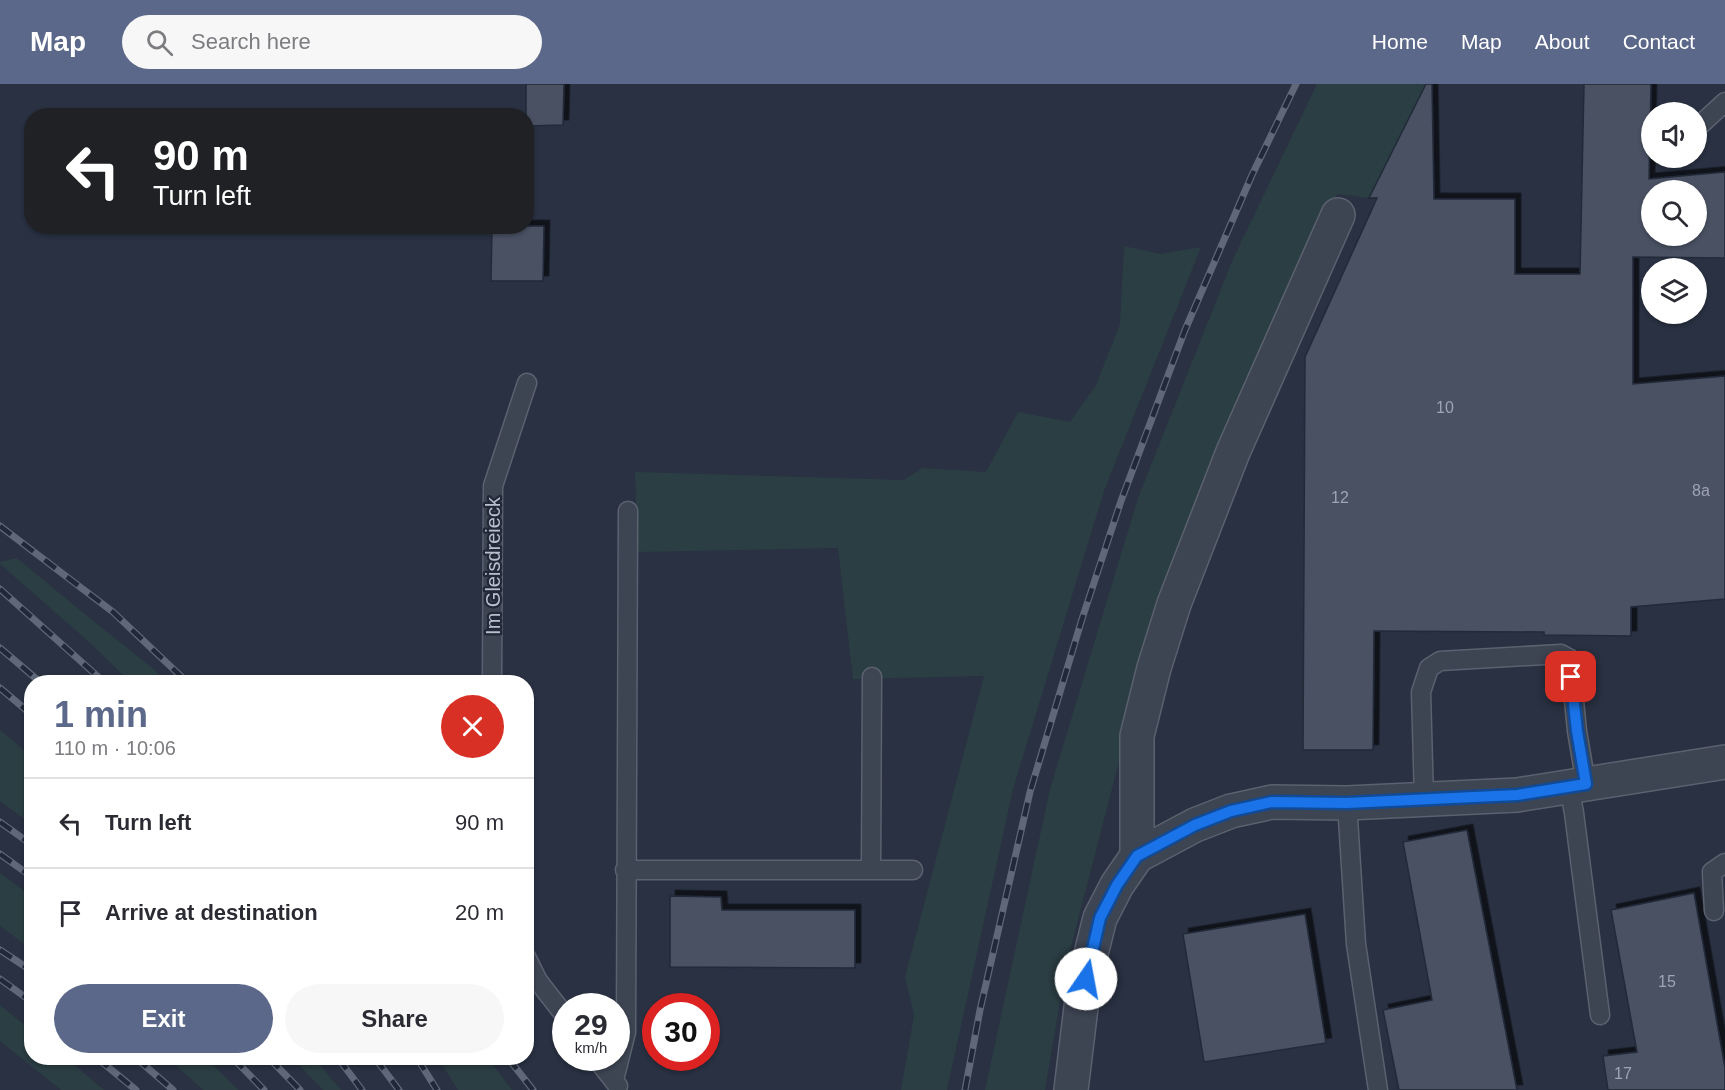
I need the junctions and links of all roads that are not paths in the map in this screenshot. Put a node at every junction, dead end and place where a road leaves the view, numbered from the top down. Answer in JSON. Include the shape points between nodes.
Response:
{"nodes":[{"id":1,"x":1725,"y":102,"type":"edge"},
{"id":2,"x":1707,"y":119,"type":"edge"},
{"id":3,"x":1338,"y":215,"type":"dead end"},
{"id":4,"x":527,"y":383,"type":"dead end"},
{"id":5,"x":628,"y":511,"type":"dead end"},
{"id":6,"x":492,"y":675,"type":"edge"},
{"id":7,"x":873,"y":677,"type":"dead end"},
{"id":8,"x":1725,"y":762,"type":"edge"},
{"id":9,"x":1578,"y":785,"type":"junction"},
{"id":10,"x":1424,"y":799,"type":"junction"},
{"id":11,"x":1347,"y":803,"type":"junction"},
{"id":12,"x":1137,"y":856,"type":"junction"},
{"id":13,"x":1725,"y":863,"type":"edge"},
{"id":14,"x":626,"y":870,"type":"junction"},
{"id":15,"x":871,"y":870,"type":"junction"},
{"id":16,"x":913,"y":870,"type":"dead end"},
{"id":17,"x":1714,"y":911,"type":"dead end"},
{"id":18,"x":534,"y":973,"type":"edge"},
{"id":19,"x":552,"y":999,"type":"edge"},
{"id":20,"x":1600,"y":1015,"type":"dead end"},
{"id":21,"x":606,"y":1071,"type":"edge"},
{"id":22,"x":617,"y":1085,"type":"edge"},
{"id":23,"x":1071,"y":1090,"type":"edge"},
{"id":24,"x":1378,"y":1090,"type":"edge"}],
"edges":[{"from":1,"to":2,"type":"lane"},
{"from":3,"to":12,"type":"street","via":[[1233,452],[1174,604],[1137,736]]},
{"from":4,"to":6,"type":"lane","name":"Im Gleisdreieck","via":[[493,486]]},
{"from":5,"to":14,"type":"lane"},
{"from":7,"to":15,"type":"lane"},
{"from":8,"to":9,"type":"street"},
{"from":9,"to":10,"type":"street","via":[[1517,795]]},
{"from":9,"to":10,"type":"lane","via":[[1570,659],[1561,654],[1440,661],[1429,668],[1421,692]]},
{"from":9,"to":20,"type":"lane","via":[[1576,825]]},
{"from":10,"to":11,"type":"street"},
{"from":11,"to":12,"type":"street","via":[[1272,802],[1231,811]]},
{"from":11,"to":24,"type":"lane","via":[[1356,944]]},
{"from":12,"to":23,"type":"street","via":[[1100,918],[1082,999]]},
{"from":13,"to":17,"type":"lane","via":[[1712,872]]},
{"from":14,"to":15,"type":"lane"},
{"from":14,"to":22,"type":"lane","via":[[626,1032]]},
{"from":15,"to":16,"type":"lane"},
{"from":18,"to":19,"type":"lane"},
{"from":21,"to":22,"type":"lane"}]}
